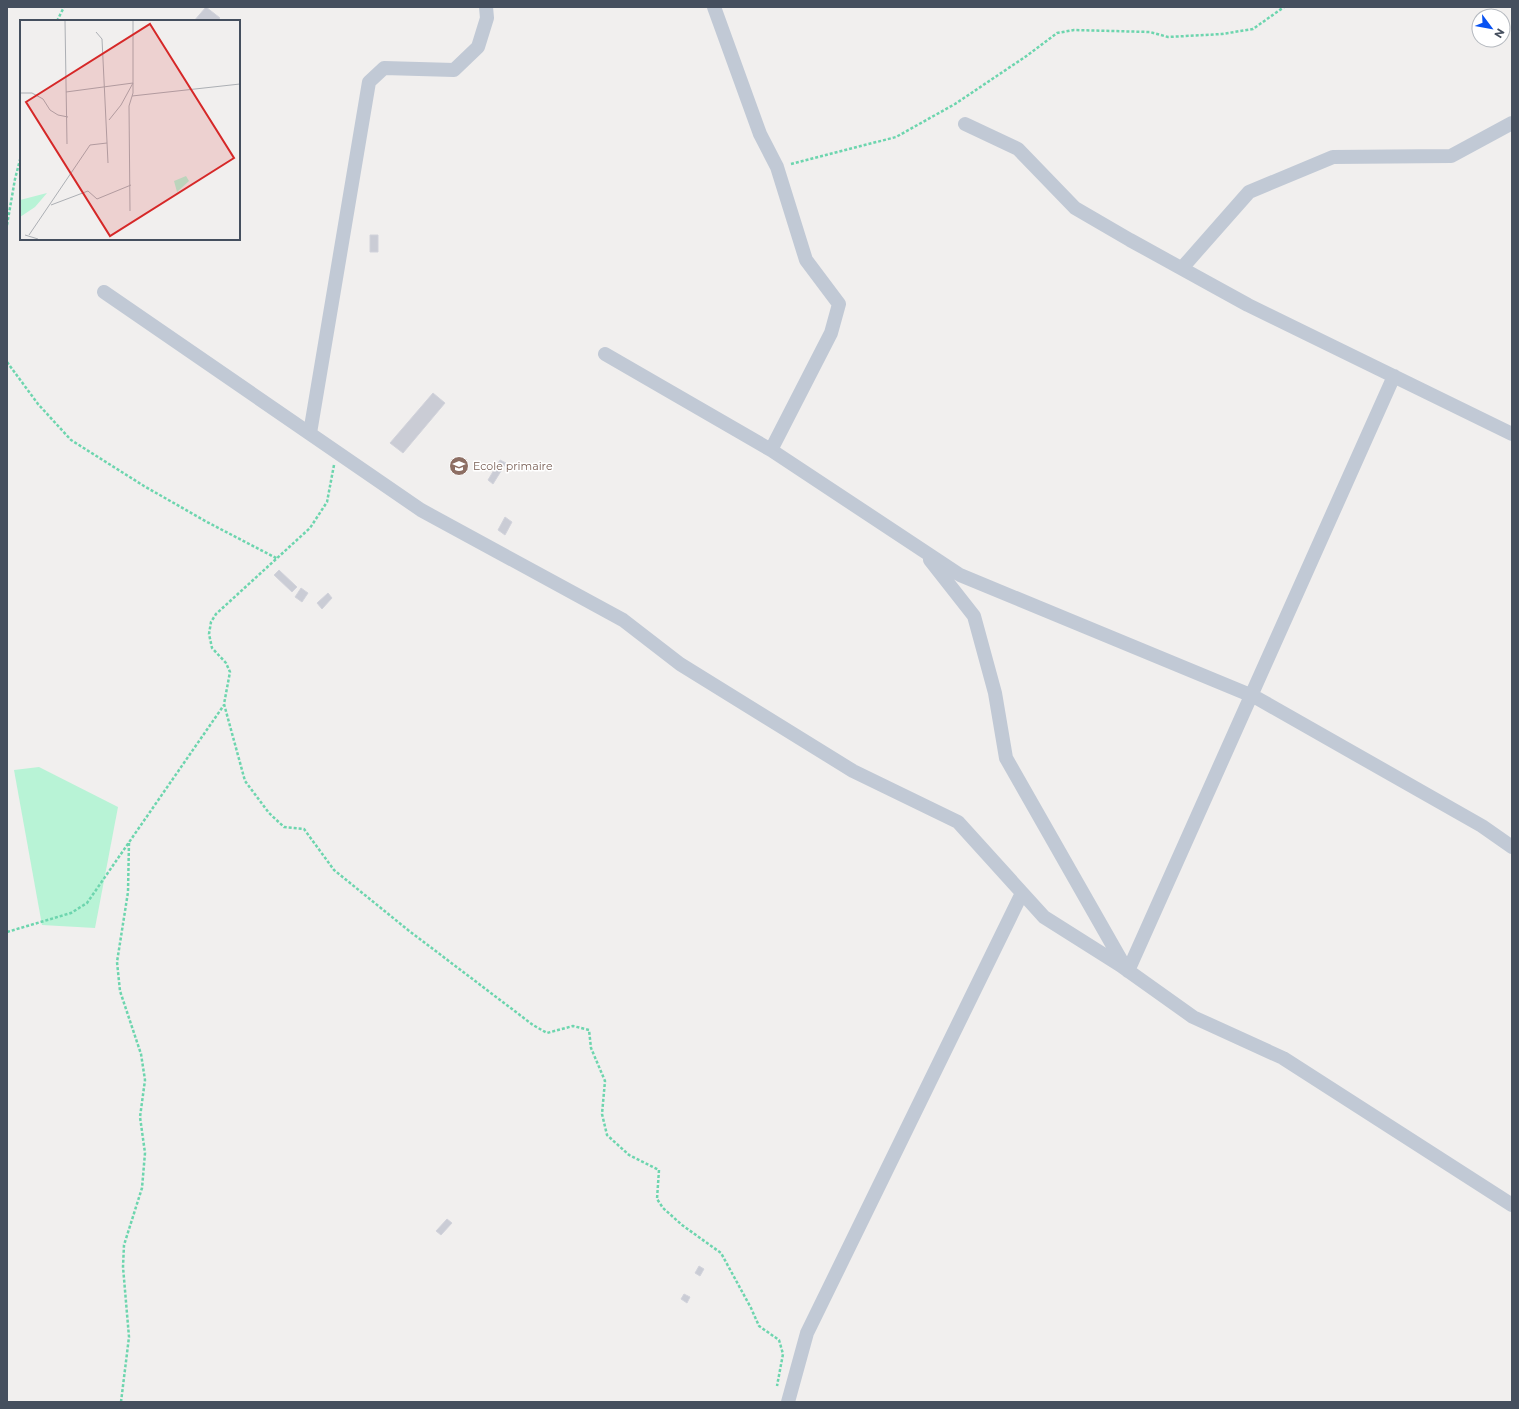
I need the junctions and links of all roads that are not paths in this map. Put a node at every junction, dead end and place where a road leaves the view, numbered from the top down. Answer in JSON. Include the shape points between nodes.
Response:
{"nodes":[{"id":1,"x":486,"y":7,"type":"edge"},
{"id":2,"x":714,"y":7,"type":"edge"},
{"id":3,"x":1512,"y":123,"type":"edge"},
{"id":4,"x":965,"y":124,"type":"dead end"},
{"id":5,"x":1182,"y":268,"type":"junction"},
{"id":6,"x":104,"y":292,"type":"dead end"},
{"id":7,"x":605,"y":354,"type":"dead end"},
{"id":8,"x":1394,"y":376,"type":"junction"},
{"id":9,"x":310,"y":433,"type":"junction"},
{"id":10,"x":1512,"y":434,"type":"edge"},
{"id":11,"x":771,"y":450,"type":"junction"},
{"id":12,"x":923,"y":551,"type":"junction"},
{"id":13,"x":1251,"y":696,"type":"junction"},
{"id":14,"x":1512,"y":847,"type":"edge"},
{"id":15,"x":1022,"y":893,"type":"junction"},
{"id":16,"x":1128,"y":971,"type":"junction"},
{"id":17,"x":1512,"y":1205,"type":"edge"},
{"id":18,"x":788,"y":1402,"type":"edge"}],
"edges":[{"from":1,"to":9,"type":"street","via":[[487,18],[478,48],[454,70],[384,68],[368,82]]},
{"from":2,"to":11,"type":"street","via":[[760,134],[776,168],[806,260],[839,304],[831,333]]},
{"from":3,"to":5,"type":"street","via":[[1451,156],[1332,157],[1249,192]]},
{"from":4,"to":5,"type":"street","via":[[1018,148],[1075,208]]},
{"from":5,"to":8,"type":"street","via":[[1248,305]]},
{"from":6,"to":9,"type":"street"},
{"from":7,"to":11,"type":"street"},
{"from":8,"to":10,"type":"street"},
{"from":8,"to":13,"type":"street"},
{"from":9,"to":15,"type":"street","via":[[421,510],[623,620],[680,664],[853,771],[958,822]]},
{"from":11,"to":12,"type":"street"},
{"from":12,"to":13,"type":"street","via":[[960,575]]},
{"from":12,"to":16,"type":"street","via":[[974,616],[996,693],[1006,758]]},
{"from":13,"to":14,"type":"street","via":[[1482,826]]},
{"from":13,"to":16,"type":"street"},
{"from":15,"to":16,"type":"street","via":[[1044,917]]},
{"from":15,"to":18,"type":"street","via":[[807,1333]]},
{"from":16,"to":17,"type":"street","via":[[1193,1017],[1283,1058]]}]}
